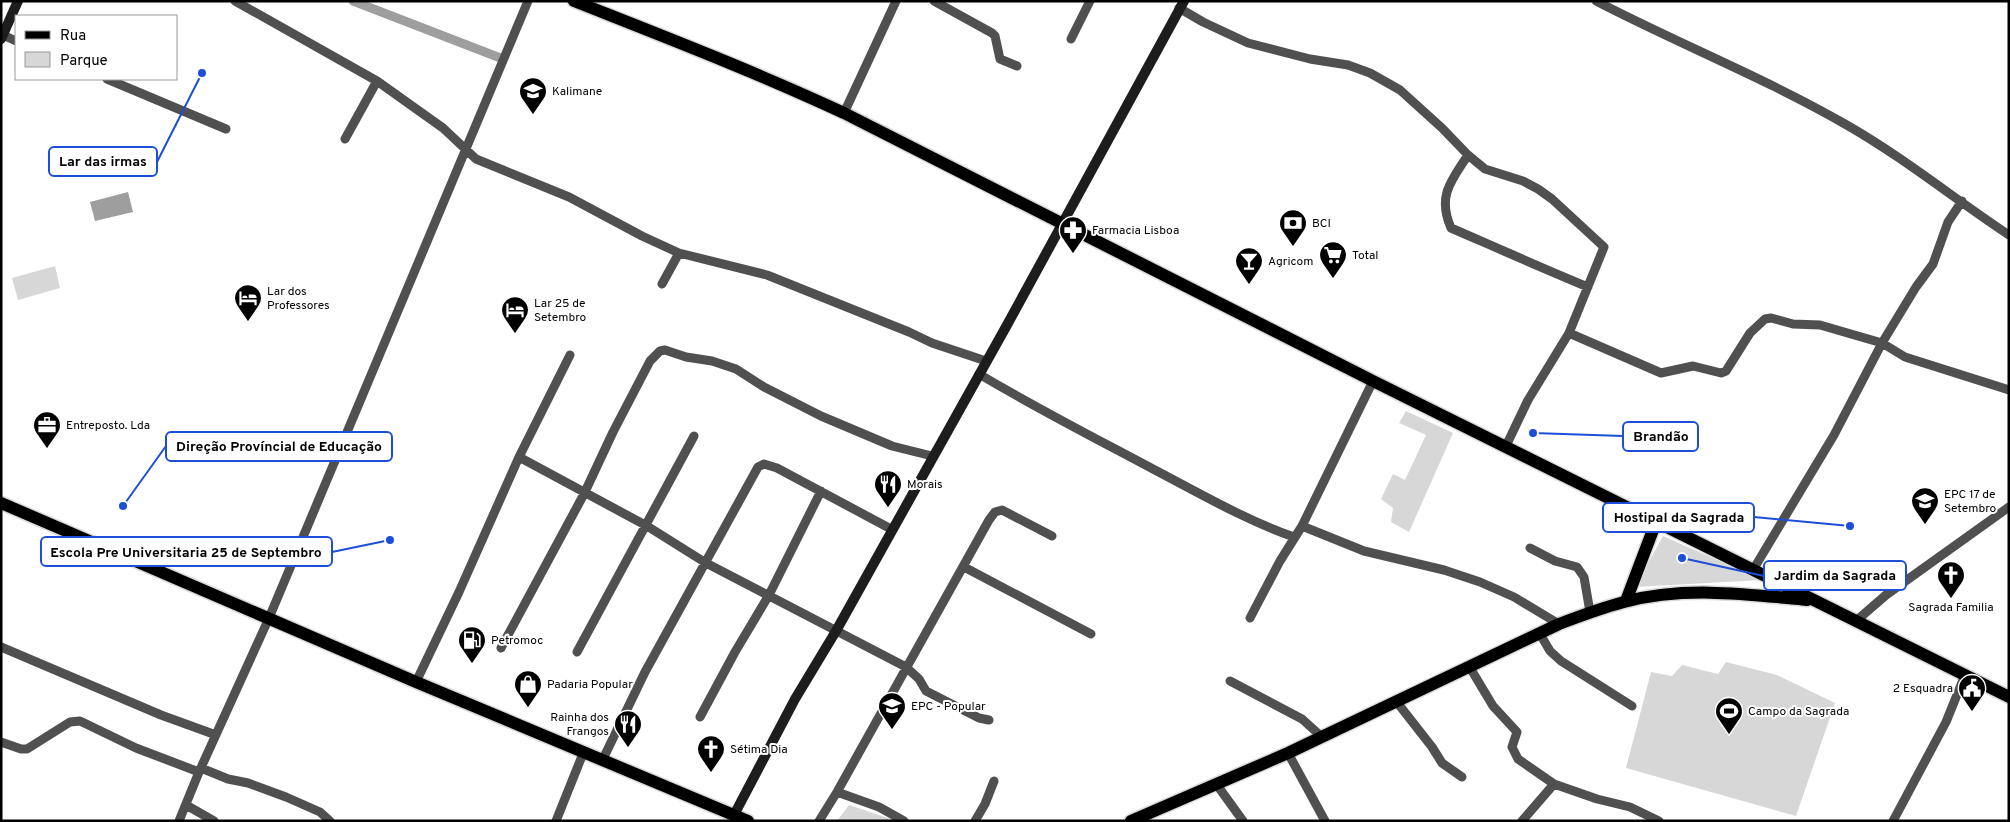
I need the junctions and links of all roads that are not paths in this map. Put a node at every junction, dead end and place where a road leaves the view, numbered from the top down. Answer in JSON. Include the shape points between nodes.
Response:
{"nodes":[{"id":1,"x":18,"y":1,"type":"edge"},
{"id":2,"x":235,"y":1,"type":"edge"},
{"id":3,"x":528,"y":1,"type":"edge"},
{"id":4,"x":574,"y":1,"type":"edge"},
{"id":5,"x":896,"y":1,"type":"edge"},
{"id":6,"x":934,"y":1,"type":"edge"},
{"id":7,"x":1090,"y":1,"type":"edge"},
{"id":8,"x":1596,"y":1,"type":"edge"},
{"id":9,"x":1181,"y":5,"type":"edge"},
{"id":10,"x":2,"y":37,"type":"edge"},
{"id":11,"x":1071,"y":39,"type":"dead end"},
{"id":12,"x":15,"y":41,"type":"edge"},
{"id":13,"x":1017,"y":66,"type":"dead end"},
{"id":14,"x":108,"y":80,"type":"edge"},
{"id":15,"x":377,"y":81,"type":"junction"},
{"id":16,"x":844,"y":113,"type":"junction"},
{"id":17,"x":226,"y":129,"type":"dead end"},
{"id":18,"x":345,"y":139,"type":"dead end"},
{"id":19,"x":465,"y":149,"type":"junction"},
{"id":20,"x":1468,"y":155,"type":"junction"},
{"id":21,"x":1962,"y":200,"type":"junction"},
{"id":22,"x":1061,"y":224,"type":"junction"},
{"id":23,"x":2009,"y":234,"type":"edge"},
{"id":24,"x":679,"y":252,"type":"junction"},
{"id":25,"x":662,"y":284,"type":"dead end"},
{"id":26,"x":1588,"y":288,"type":"junction"},
{"id":27,"x":1569,"y":333,"type":"junction"},
{"id":28,"x":1882,"y":343,"type":"junction"},
{"id":29,"x":570,"y":355,"type":"dead end"},
{"id":30,"x":986,"y":361,"type":"junction"},
{"id":31,"x":979,"y":374,"type":"junction"},
{"id":32,"x":1373,"y":380,"type":"junction"},
{"id":33,"x":2009,"y":390,"type":"edge"},
{"id":34,"x":694,"y":436,"type":"dead end"},
{"id":35,"x":1506,"y":446,"type":"junction"},
{"id":36,"x":932,"y":456,"type":"junction"},
{"id":37,"x":519,"y":457,"type":"junction"},
{"id":38,"x":821,"y":491,"type":"junction"},
{"id":39,"x":584,"y":494,"type":"junction"},
{"id":40,"x":1,"y":503,"type":"edge"},
{"id":41,"x":2009,"y":507,"type":"edge"},
{"id":42,"x":1656,"y":522,"type":"junction"},
{"id":43,"x":647,"y":526,"type":"junction"},
{"id":44,"x":1302,"y":526,"type":"junction"},
{"id":45,"x":891,"y":529,"type":"junction"},
{"id":46,"x":1052,"y":536,"type":"dead end"},
{"id":47,"x":1294,"y":537,"type":"junction"},
{"id":48,"x":1530,"y":548,"type":"dead end"},
{"id":49,"x":706,"y":562,"type":"junction"},
{"id":50,"x":964,"y":566,"type":"junction"},
{"id":51,"x":1753,"y":570,"type":"junction"},
{"id":52,"x":769,"y":595,"type":"junction"},
{"id":53,"x":1814,"y":600,"type":"junction"},
{"id":54,"x":1626,"y":601,"type":"junction"},
{"id":55,"x":1590,"y":612,"type":"junction"},
{"id":56,"x":269,"y":618,"type":"junction"},
{"id":57,"x":1250,"y":618,"type":"dead end"},
{"id":58,"x":1856,"y":621,"type":"junction"},
{"id":59,"x":1559,"y":624,"type":"junction"},
{"id":60,"x":836,"y":632,"type":"junction"},
{"id":61,"x":1091,"y":634,"type":"dead end"},
{"id":62,"x":1540,"y":634,"type":"junction"},
{"id":63,"x":1,"y":647,"type":"edge"},
{"id":64,"x":501,"y":648,"type":"dead end"},
{"id":65,"x":577,"y":652,"type":"dead end"},
{"id":66,"x":1470,"y":666,"type":"junction"},
{"id":67,"x":906,"y":667,"type":"junction"},
{"id":68,"x":1965,"y":675,"type":"junction"},
{"id":69,"x":416,"y":682,"type":"junction"},
{"id":70,"x":1230,"y":682,"type":"dead end"},
{"id":71,"x":2009,"y":697,"type":"edge"},
{"id":72,"x":1396,"y":701,"type":"junction"},
{"id":73,"x":1632,"y":706,"type":"dead end"},
{"id":74,"x":700,"y":717,"type":"dead end"},
{"id":75,"x":989,"y":720,"type":"dead end"},
{"id":76,"x":216,"y":735,"type":"junction"},
{"id":77,"x":1322,"y":737,"type":"junction"},
{"id":78,"x":1,"y":742,"type":"edge"},
{"id":79,"x":584,"y":751,"type":"junction"},
{"id":80,"x":1288,"y":753,"type":"junction"},
{"id":81,"x":603,"y":759,"type":"junction"},
{"id":82,"x":200,"y":770,"type":"junction"},
{"id":83,"x":1462,"y":776,"type":"dead end"},
{"id":84,"x":994,"y":781,"type":"dead end"},
{"id":85,"x":1554,"y":784,"type":"junction"},
{"id":86,"x":1217,"y":785,"type":"junction"},
{"id":87,"x":837,"y":792,"type":"junction"},
{"id":88,"x":186,"y":805,"type":"junction"},
{"id":89,"x":732,"y":818,"type":"edge"},
{"id":90,"x":179,"y":821,"type":"edge"},
{"id":91,"x":214,"y":821,"type":"edge"},
{"id":92,"x":330,"y":821,"type":"edge"},
{"id":93,"x":556,"y":821,"type":"edge"},
{"id":94,"x":748,"y":821,"type":"edge"},
{"id":95,"x":819,"y":821,"type":"edge"},
{"id":96,"x":904,"y":821,"type":"edge"},
{"id":97,"x":975,"y":821,"type":"edge"},
{"id":98,"x":1131,"y":821,"type":"edge"},
{"id":99,"x":1243,"y":821,"type":"edge"},
{"id":100,"x":1325,"y":821,"type":"edge"},
{"id":101,"x":1522,"y":821,"type":"edge"},
{"id":102,"x":1659,"y":821,"type":"edge"},
{"id":103,"x":1893,"y":821,"type":"edge"}],
"edges":[{"from":1,"to":10,"type":"street"},
{"from":2,"to":15,"type":"street"},
{"from":3,"to":19,"type":"street"},
{"from":4,"to":16,"type":"main road","via":[[707,53]]},
{"from":5,"to":16,"type":"street"},
{"from":6,"to":13,"type":"street","via":[[992,33],[1000,59]]},
{"from":7,"to":11,"type":"street"},
{"from":8,"to":21,"type":"street","via":[[1798,98],[1892,151]]},
{"from":9,"to":20,"type":"street","via":[[1203,22],[1248,43],[1348,65],[1370,73],[1400,90]]},
{"from":9,"to":22,"type":"street"},
{"from":10,"to":12,"type":"street"},
{"from":14,"to":17,"type":"street"},
{"from":15,"to":18,"type":"street"},
{"from":15,"to":19,"type":"street","via":[[443,128]]},
{"from":16,"to":22,"type":"main road"},
{"from":19,"to":24,"type":"street","via":[[476,159],[570,197]]},
{"from":19,"to":56,"type":"street"},
{"from":20,"to":26,"type":"street","via":[[1485,169],[1523,181],[1552,199],[1603,245],[1604,250]]},
{"from":20,"to":26,"type":"street","via":[[1445,194],[1444,206],[1451,228]]},
{"from":21,"to":23,"type":"street"},
{"from":21,"to":28,"type":"street","via":[[1948,222],[1933,264]]},
{"from":22,"to":30,"type":"street"},
{"from":22,"to":32,"type":"main road"},
{"from":24,"to":25,"type":"street"},
{"from":24,"to":30,"type":"street","via":[[767,275],[924,340]]},
{"from":26,"to":27,"type":"street"},
{"from":27,"to":28,"type":"street","via":[[1661,373],[1693,366],[1724,373],[1750,333],[1765,319],[1771,318],[1793,324],[1820,325]]},
{"from":27,"to":35,"type":"street","via":[[1528,400]]},
{"from":28,"to":33,"type":"street","via":[[1905,357]]},
{"from":28,"to":51,"type":"street","via":[[1834,435]]},
{"from":29,"to":37,"type":"street"},
{"from":30,"to":31,"type":"street"},
{"from":31,"to":36,"type":"street"},
{"from":31,"to":47,"type":"street","via":[[1029,404],[1194,490],[1268,528]]},
{"from":32,"to":35,"type":"main road"},
{"from":32,"to":44,"type":"street"},
{"from":34,"to":43,"type":"street"},
{"from":35,"to":42,"type":"main road"},
{"from":36,"to":39,"type":"street","via":[[892,446],[821,416],[736,369],[665,350],[650,361]]},
{"from":36,"to":45,"type":"street"},
{"from":37,"to":39,"type":"street"},
{"from":37,"to":69,"type":"street"},
{"from":38,"to":45,"type":"street"},
{"from":38,"to":49,"type":"street","via":[[764,464],[758,468]]},
{"from":38,"to":52,"type":"street"},
{"from":39,"to":43,"type":"street"},
{"from":39,"to":64,"type":"street"},
{"from":40,"to":56,"type":"main road"},
{"from":41,"to":58,"type":"street","via":[[1886,594]]},
{"from":42,"to":51,"type":"main road"},
{"from":42,"to":54,"type":"main road"},
{"from":43,"to":49,"type":"street"},
{"from":43,"to":65,"type":"street"},
{"from":44,"to":47,"type":"street"},
{"from":44,"to":59,"type":"street","via":[[1364,551],[1480,582],[1514,597]]},
{"from":45,"to":60,"type":"street"},
{"from":46,"to":50,"type":"street","via":[[999,510],[989,520]]},
{"from":47,"to":57,"type":"street"},
{"from":48,"to":55,"type":"street","via":[[1554,561],[1577,567],[1584,577]]},
{"from":49,"to":52,"type":"street"},
{"from":49,"to":81,"type":"street","via":[[644,672]]},
{"from":50,"to":61,"type":"street"},
{"from":50,"to":67,"type":"street"},
{"from":51,"to":53,"type":"main road"},
{"from":52,"to":60,"type":"street"},
{"from":52,"to":74,"type":"street"},
{"from":53,"to":54,"type":"main road","via":[[1688,593]]},
{"from":53,"to":58,"type":"main road"},
{"from":54,"to":55,"type":"main road"},
{"from":55,"to":59,"type":"main road"},
{"from":56,"to":69,"type":"main road"},
{"from":56,"to":76,"type":"street"},
{"from":58,"to":68,"type":"main road"},
{"from":59,"to":62,"type":"main road"},
{"from":60,"to":67,"type":"street"},
{"from":60,"to":89,"type":"street","via":[[795,699]]},
{"from":62,"to":66,"type":"main road"},
{"from":62,"to":73,"type":"street","via":[[1550,651],[1561,661]]},
{"from":63,"to":76,"type":"street"},
{"from":66,"to":72,"type":"main road"},
{"from":66,"to":85,"type":"street","via":[[1493,706],[1517,732],[1512,747],[1518,759]]},
{"from":67,"to":75,"type":"street","via":[[926,691]]},
{"from":67,"to":87,"type":"street"},
{"from":68,"to":71,"type":"main road"},
{"from":68,"to":103,"type":"street","via":[[1946,722]]},
{"from":69,"to":79,"type":"main road"},
{"from":70,"to":77,"type":"street","via":[[1302,719]]},
{"from":72,"to":77,"type":"main road"},
{"from":72,"to":83,"type":"street","via":[[1442,763]]},
{"from":76,"to":82,"type":"street"},
{"from":77,"to":80,"type":"main road"},
{"from":78,"to":82,"type":"street","via":[[27,749],[70,722],[80,721],[136,748]]},
{"from":79,"to":81,"type":"main road"},
{"from":79,"to":93,"type":"street"},
{"from":80,"to":86,"type":"main road"},
{"from":80,"to":100,"type":"street"},
{"from":81,"to":89,"type":"main road"},
{"from":82,"to":88,"type":"street"},
{"from":82,"to":92,"type":"street","via":[[286,797],[320,812]]},
{"from":84,"to":97,"type":"street"},
{"from":85,"to":101,"type":"street"},
{"from":85,"to":102,"type":"street","via":[[1630,807]]},
{"from":86,"to":98,"type":"main road"},
{"from":86,"to":99,"type":"street"},
{"from":87,"to":95,"type":"street"},
{"from":87,"to":96,"type":"street","via":[[879,807]]},
{"from":88,"to":90,"type":"street"},
{"from":88,"to":91,"type":"street"},
{"from":89,"to":94,"type":"main road"}]}
